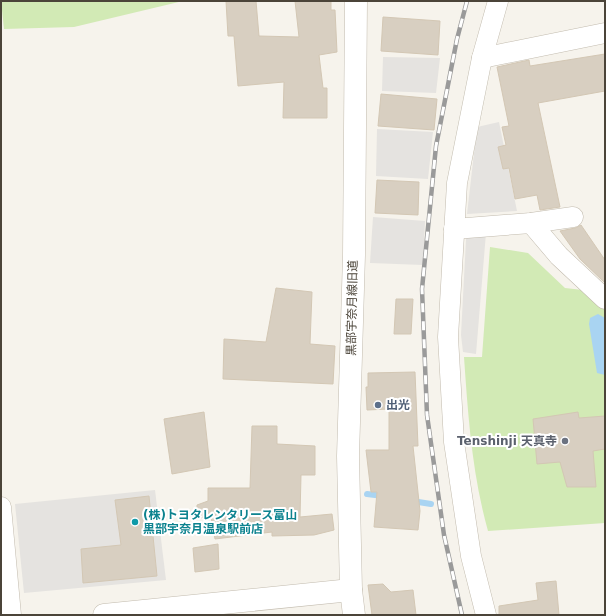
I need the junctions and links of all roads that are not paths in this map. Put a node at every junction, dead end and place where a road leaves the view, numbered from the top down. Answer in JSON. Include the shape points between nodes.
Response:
{"nodes":[{"id":1,"x":356,"y":1,"type":"edge"},
{"id":2,"x":498,"y":1,"type":"edge"},
{"id":3,"x":605,"y":33,"type":"edge"},
{"id":4,"x":482,"y":58,"type":"junction"},
{"id":5,"x":573,"y":217,"type":"dead end"},
{"id":6,"x":531,"y":223,"type":"junction"},
{"id":7,"x":454,"y":229,"type":"junction"},
{"id":8,"x":605,"y":298,"type":"edge"},
{"id":9,"x":1,"y":507,"type":"edge"},
{"id":10,"x":351,"y":590,"type":"junction"},
{"id":11,"x":11,"y":615,"type":"edge"},
{"id":12,"x":104,"y":615,"type":"edge"},
{"id":13,"x":354,"y":615,"type":"edge"},
{"id":14,"x":486,"y":615,"type":"edge"}],
"edges":[{"from":1,"to":10,"type":"street","name":"黒部宇奈月線旧道","via":[[354,255],[348,456]]},
{"from":2,"to":4,"type":"street"},
{"from":3,"to":4,"type":"street"},
{"from":4,"to":7,"type":"street","via":[[457,183]]},
{"from":5,"to":6,"type":"street"},
{"from":6,"to":7,"type":"street"},
{"from":6,"to":8,"type":"street","via":[[558,256]]},
{"from":7,"to":14,"type":"street","via":[[448,337],[454,442],[471,556]]},
{"from":9,"to":11,"type":"street"},
{"from":10,"to":12,"type":"street"},
{"from":10,"to":13,"type":"street","name":"黒部宇奈月線旧道"}]}
